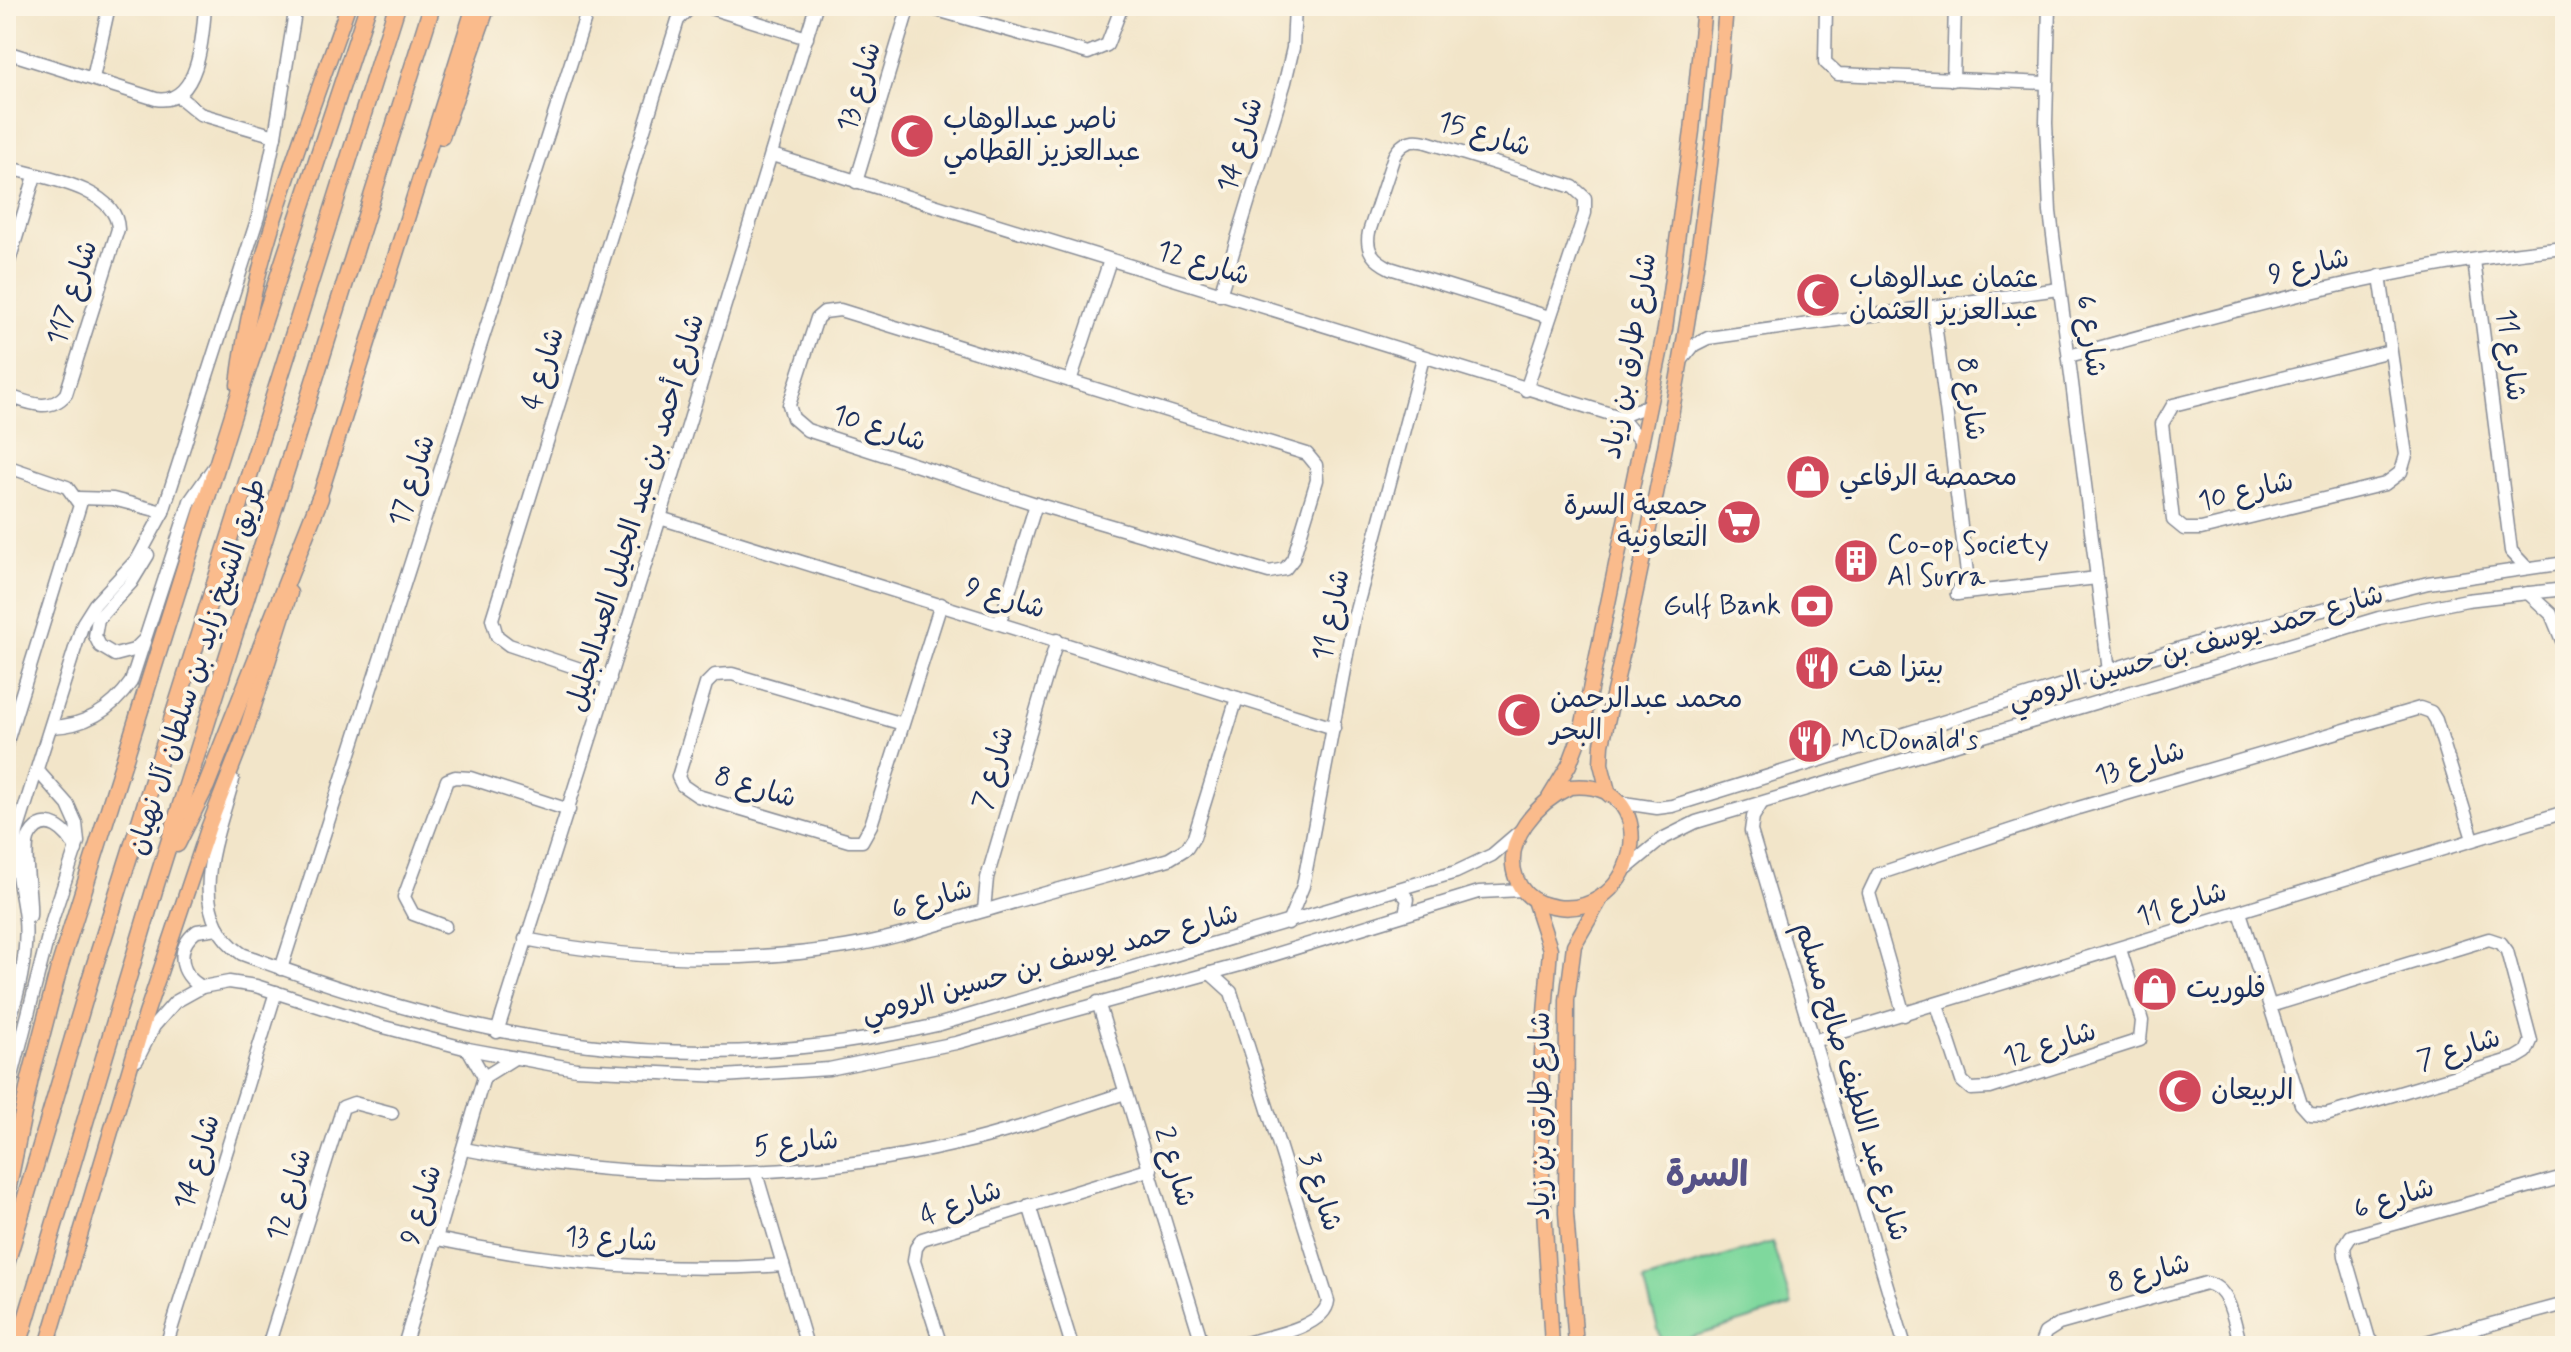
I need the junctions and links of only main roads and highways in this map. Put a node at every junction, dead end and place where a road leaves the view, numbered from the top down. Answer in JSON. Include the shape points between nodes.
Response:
{"nodes":[{"id":1,"x":348,"y":6,"type":"edge"},
{"id":2,"x":368,"y":6,"type":"edge"},
{"id":3,"x":397,"y":6,"type":"edge"},
{"id":4,"x":432,"y":6,"type":"edge"},
{"id":5,"x":474,"y":6,"type":"edge"},
{"id":6,"x":488,"y":6,"type":"edge"},
{"id":7,"x":1704,"y":6,"type":"edge"},
{"id":8,"x":1726,"y":6,"type":"edge"},
{"id":9,"x":1692,"y":131,"type":"junction"},
{"id":10,"x":1714,"y":133,"type":"junction"},
{"id":11,"x":412,"y":203,"type":"junction"},
{"id":12,"x":235,"y":408,"type":"junction"},
{"id":13,"x":320,"y":498,"type":"junction"},
{"id":14,"x":1549,"y":798,"type":"junction"},
{"id":15,"x":1613,"y":798,"type":"junction"},
{"id":16,"x":156,"y":884,"type":"junction"},
{"id":17,"x":1528,"y":895,"type":"junction"},
{"id":18,"x":1603,"y":895,"type":"junction"},
{"id":19,"x":8,"y":1171,"type":"edge"},
{"id":20,"x":6,"y":1196,"type":"edge"},
{"id":21,"x":6,"y":1264,"type":"edge"},
{"id":22,"x":18,"y":1346,"type":"edge"},
{"id":23,"x":47,"y":1346,"type":"edge"},
{"id":24,"x":1552,"y":1346,"type":"edge"},
{"id":25,"x":1576,"y":1346,"type":"edge"}],
"edges":[{"from":1,"to":12,"type":"main road","via":[[261,267]]},
{"from":2,"to":12,"type":"highway"},
{"from":3,"to":21,"type":"highway","name":"طريق الشيخ زايد بن سلطان آل نهيان","via":[[91,977]]},
{"from":4,"to":16,"type":"highway","name":"طريق الشيخ زايد بن سلطان آل نهيان"},
{"from":5,"to":11,"type":"main road"},
{"from":6,"to":11,"type":"main road"},
{"from":7,"to":9,"type":"main road","name":"شارع طارق بن زياد"},
{"from":8,"to":10,"type":"main road","name":"شارع طارق بن زياد"},
{"from":9,"to":10,"type":"main road","via":[[1702,140]]},
{"from":9,"to":14,"type":"main road","name":"شارع طارق بن زياد","via":[[1668,307],[1581,733]]},
{"from":10,"to":15,"type":"main road","name":"شارع طارق بن زياد","via":[[1681,361],[1602,744],[1601,764]]},
{"from":11,"to":13,"type":"main road"},
{"from":12,"to":19,"type":"highway","via":[[59,968]]},
{"from":13,"to":16,"type":"highway","via":[[206,786]]},
{"from":13,"to":23,"type":"main road","via":[[245,734],[198,858]]},
{"from":14,"to":15,"type":"main road","via":[[1580,786]]},
{"from":14,"to":17,"type":"main road","via":[[1522,829],[1512,857],[1515,875]]},
{"from":15,"to":18,"type":"main road","via":[[1634,834],[1627,868]]},
{"from":16,"to":22,"type":"highway","name":"طريق الشيخ زايد بن سلطان آل نهيان"},
{"from":17,"to":18,"type":"main road","via":[[1575,909]]},
{"from":17,"to":24,"type":"main road","name":"شارع طارق بن زياد","via":[[1550,949],[1540,1127]]},
{"from":18,"to":25,"type":"main road","name":"شارع طارق بن زياد","via":[[1574,945],[1567,1000],[1566,1185]]},
{"from":19,"to":20,"type":"highway"}]}
